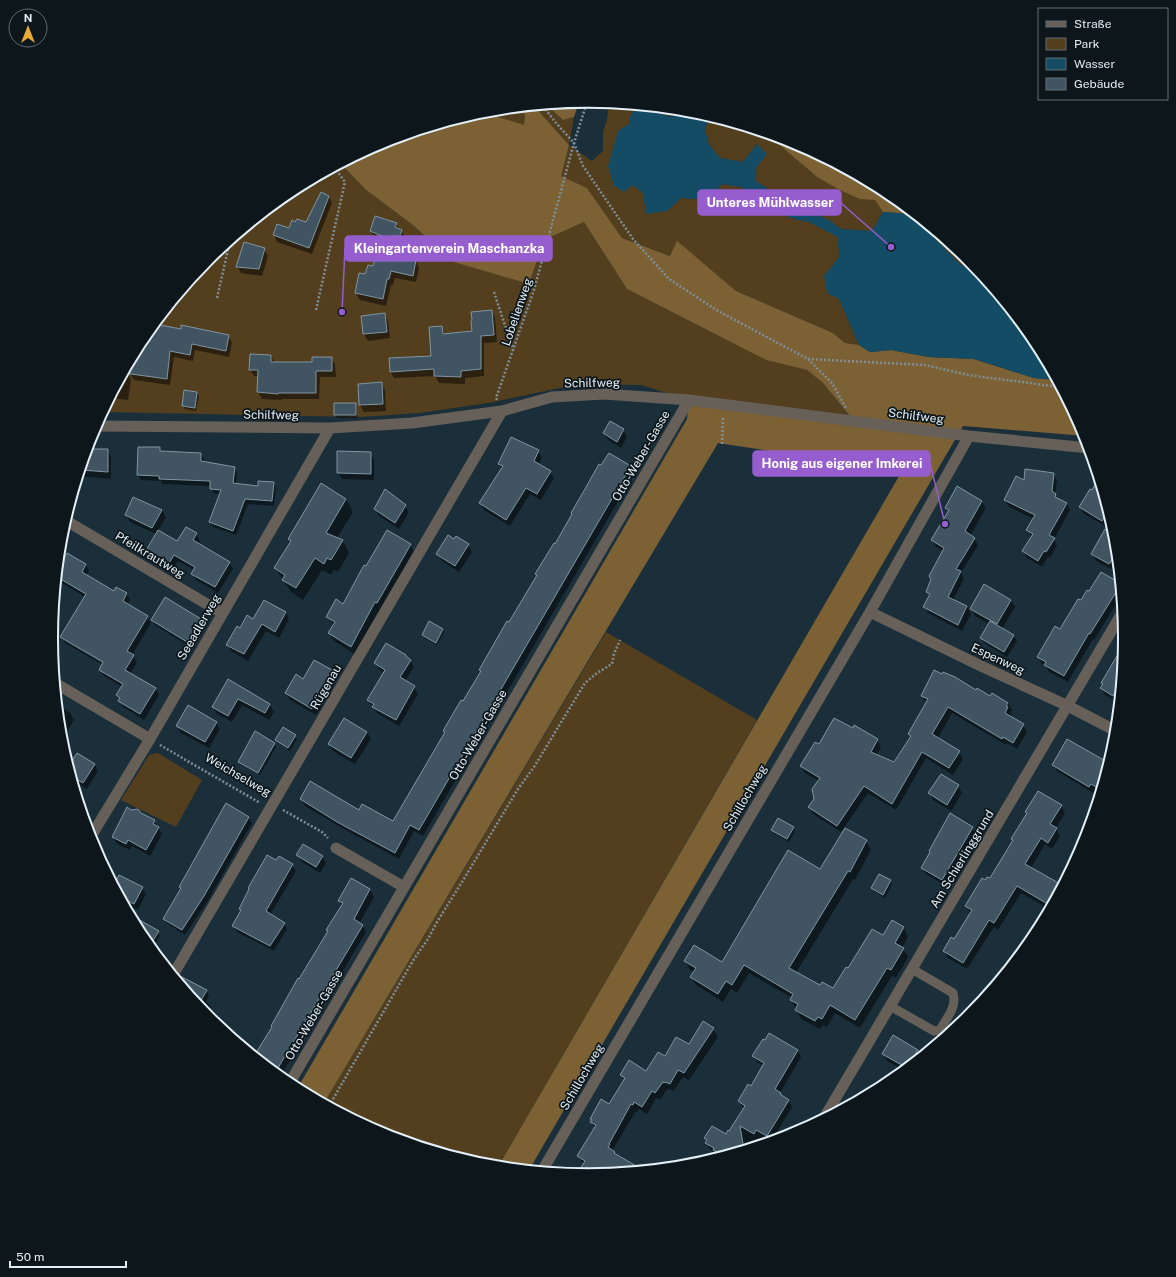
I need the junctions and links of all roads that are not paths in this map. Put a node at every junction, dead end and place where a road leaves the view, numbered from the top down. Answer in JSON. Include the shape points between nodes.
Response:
{"nodes":[{"id":1,"x":689,"y":400,"type":"junction"},
{"id":2,"x":502,"y":411,"type":"junction"},
{"id":3,"x":103,"y":426,"type":"edge"},
{"id":4,"x":330,"y":428,"type":"junction"},
{"id":5,"x":969,"y":436,"type":"junction"},
{"id":6,"x":1082,"y":447,"type":"edge"},
{"id":7,"x":71,"y":523,"type":"edge"},
{"id":8,"x":870,"y":612,"type":"junction"},
{"id":9,"x":222,"y":613,"type":"junction"},
{"id":10,"x":1117,"y":621,"type":"edge"},
{"id":11,"x":61,"y":686,"type":"edge"},
{"id":12,"x":1068,"y":706,"type":"junction"},
{"id":13,"x":1110,"y":728,"type":"edge"},
{"id":14,"x":150,"y":739,"type":"junction"},
{"id":15,"x":94,"y":831,"type":"edge"},
{"id":16,"x":336,"y":848,"type":"road end"},
{"id":17,"x":404,"y":887,"type":"junction"},
{"id":18,"x":912,"y":968,"type":"junction"},
{"id":19,"x":176,"y":970,"type":"edge"},
{"id":20,"x":890,"y":1006,"type":"junction"},
{"id":21,"x":293,"y":1078,"type":"edge"},
{"id":22,"x":828,"y":1110,"type":"edge"},
{"id":23,"x":545,"y":1166,"type":"edge"}],
"edges":[{"from":1,"to":2,"type":"street","name":"Schilfweg","via":[[604,394],[552,397]]},
{"from":1,"to":5,"type":"street","name":"Schilfweg"},
{"from":1,"to":17,"type":"street","name":"Otto-Weber-Gasse"},
{"from":2,"to":4,"type":"street","name":"Schilfweg","via":[[412,423]]},
{"from":2,"to":19,"type":"street","name":"Rügenau"},
{"from":3,"to":4,"type":"street","name":"Schilfweg"},
{"from":4,"to":9,"type":"street","name":"Seeadlerweg"},
{"from":5,"to":6,"type":"street","name":"Schilfweg"},
{"from":5,"to":8,"type":"street","name":"Schillochweg"},
{"from":7,"to":9,"type":"street","name":"Pfeilkrautweg"},
{"from":8,"to":12,"type":"street","name":"Espenweg"},
{"from":8,"to":23,"type":"street","name":"Schillochweg"},
{"from":9,"to":14,"type":"street","name":"Seeadlerweg"},
{"from":10,"to":12,"type":"street","name":"Am Schierlinggrund"},
{"from":11,"to":14,"type":"street"},
{"from":12,"to":13,"type":"street","name":"Espenweg"},
{"from":12,"to":18,"type":"street","name":"Am Schierlinggrund"},
{"from":14,"to":15,"type":"street","name":"Seeadlerweg"},
{"from":16,"to":17,"type":"street"},
{"from":17,"to":21,"type":"street","name":"Otto-Weber-Gasse"},
{"from":18,"to":20,"type":"street","name":"Am Schierlinggrund"},
{"from":18,"to":20,"type":"lane","via":[[953,993],[954,1007],[940,1030],[934,1031]]},
{"from":20,"to":22,"type":"street","name":"Am Schierlinggrund"}]}
